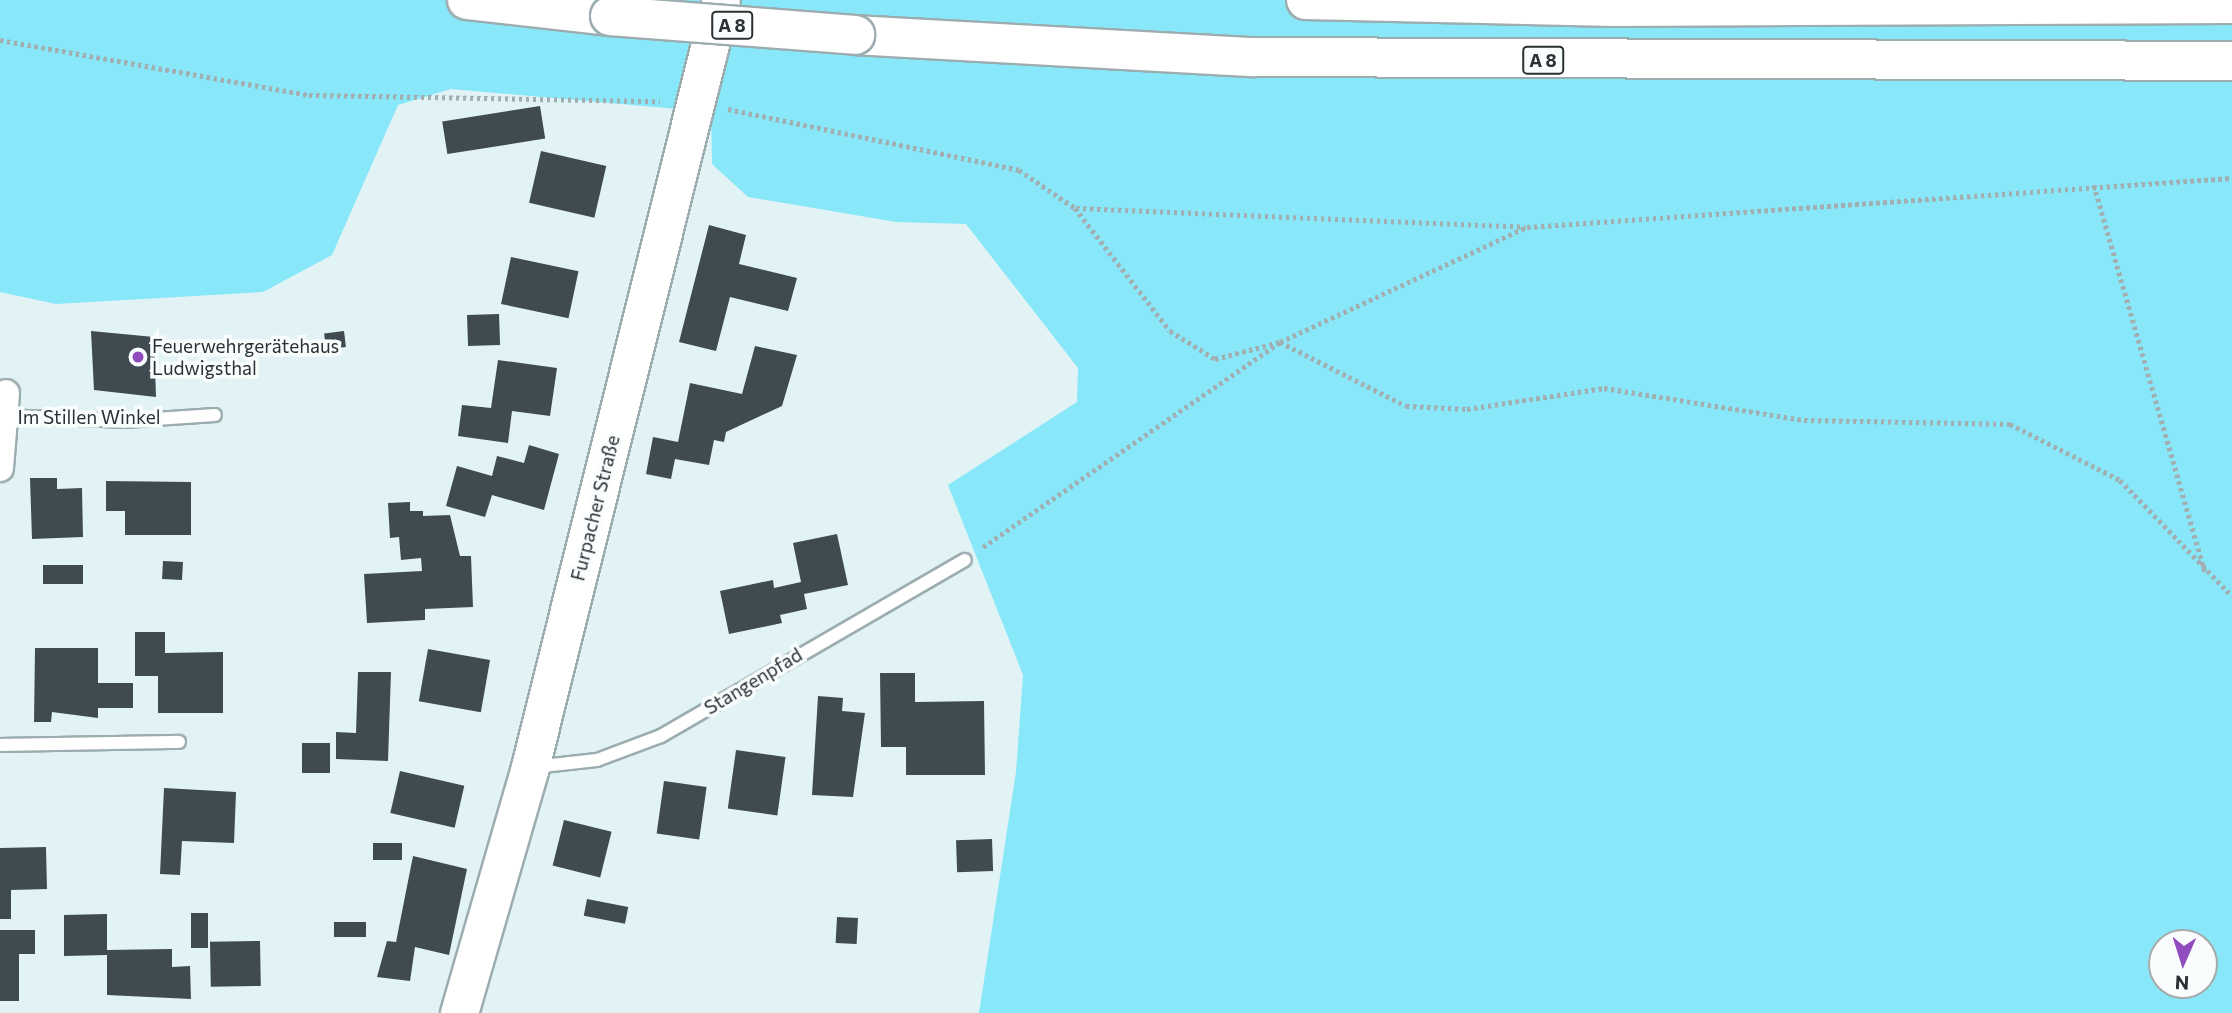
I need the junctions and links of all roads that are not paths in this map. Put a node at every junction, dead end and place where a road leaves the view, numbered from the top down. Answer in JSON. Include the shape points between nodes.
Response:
{"nodes":[{"id":1,"x":467,"y":0,"type":"edge"},
{"id":2,"x":720,"y":0,"type":"edge"},
{"id":3,"x":1306,"y":0,"type":"edge"},
{"id":4,"x":2232,"y":4,"type":"edge"},
{"id":5,"x":2232,"y":61,"type":"edge"},
{"id":6,"x":5,"y":405,"type":"joint"},
{"id":7,"x":215,"y":415,"type":"dead end"},
{"id":8,"x":0,"y":468,"type":"edge"},
{"id":9,"x":965,"y":560,"type":"road end"},
{"id":10,"x":179,"y":742,"type":"dead end"},
{"id":11,"x":0,"y":745,"type":"edge"},
{"id":12,"x":530,"y":767,"type":"junction"},
{"id":13,"x":459,"y":1013,"type":"edge"}],
"edges":[{"from":1,"to":5,"type":"highway","number":"A 8","bridge":true,"via":[[855,35],[1252,57]]},
{"from":2,"to":12,"type":"street","name":"Furpacher Straße"},
{"from":3,"to":4,"type":"highway","via":[[1614,7]]},
{"from":6,"to":7,"type":"lane","name":"Im Stillen Winkel","via":[[125,421]]},
{"from":6,"to":8,"type":"street","name":"Im Stillen Winkel"},
{"from":9,"to":12,"type":"lane","name":"Stangenpfad","via":[[661,736],[597,760]]},
{"from":10,"to":11,"type":"lane"},
{"from":12,"to":13,"type":"street","name":"Furpacher Straße"}]}
